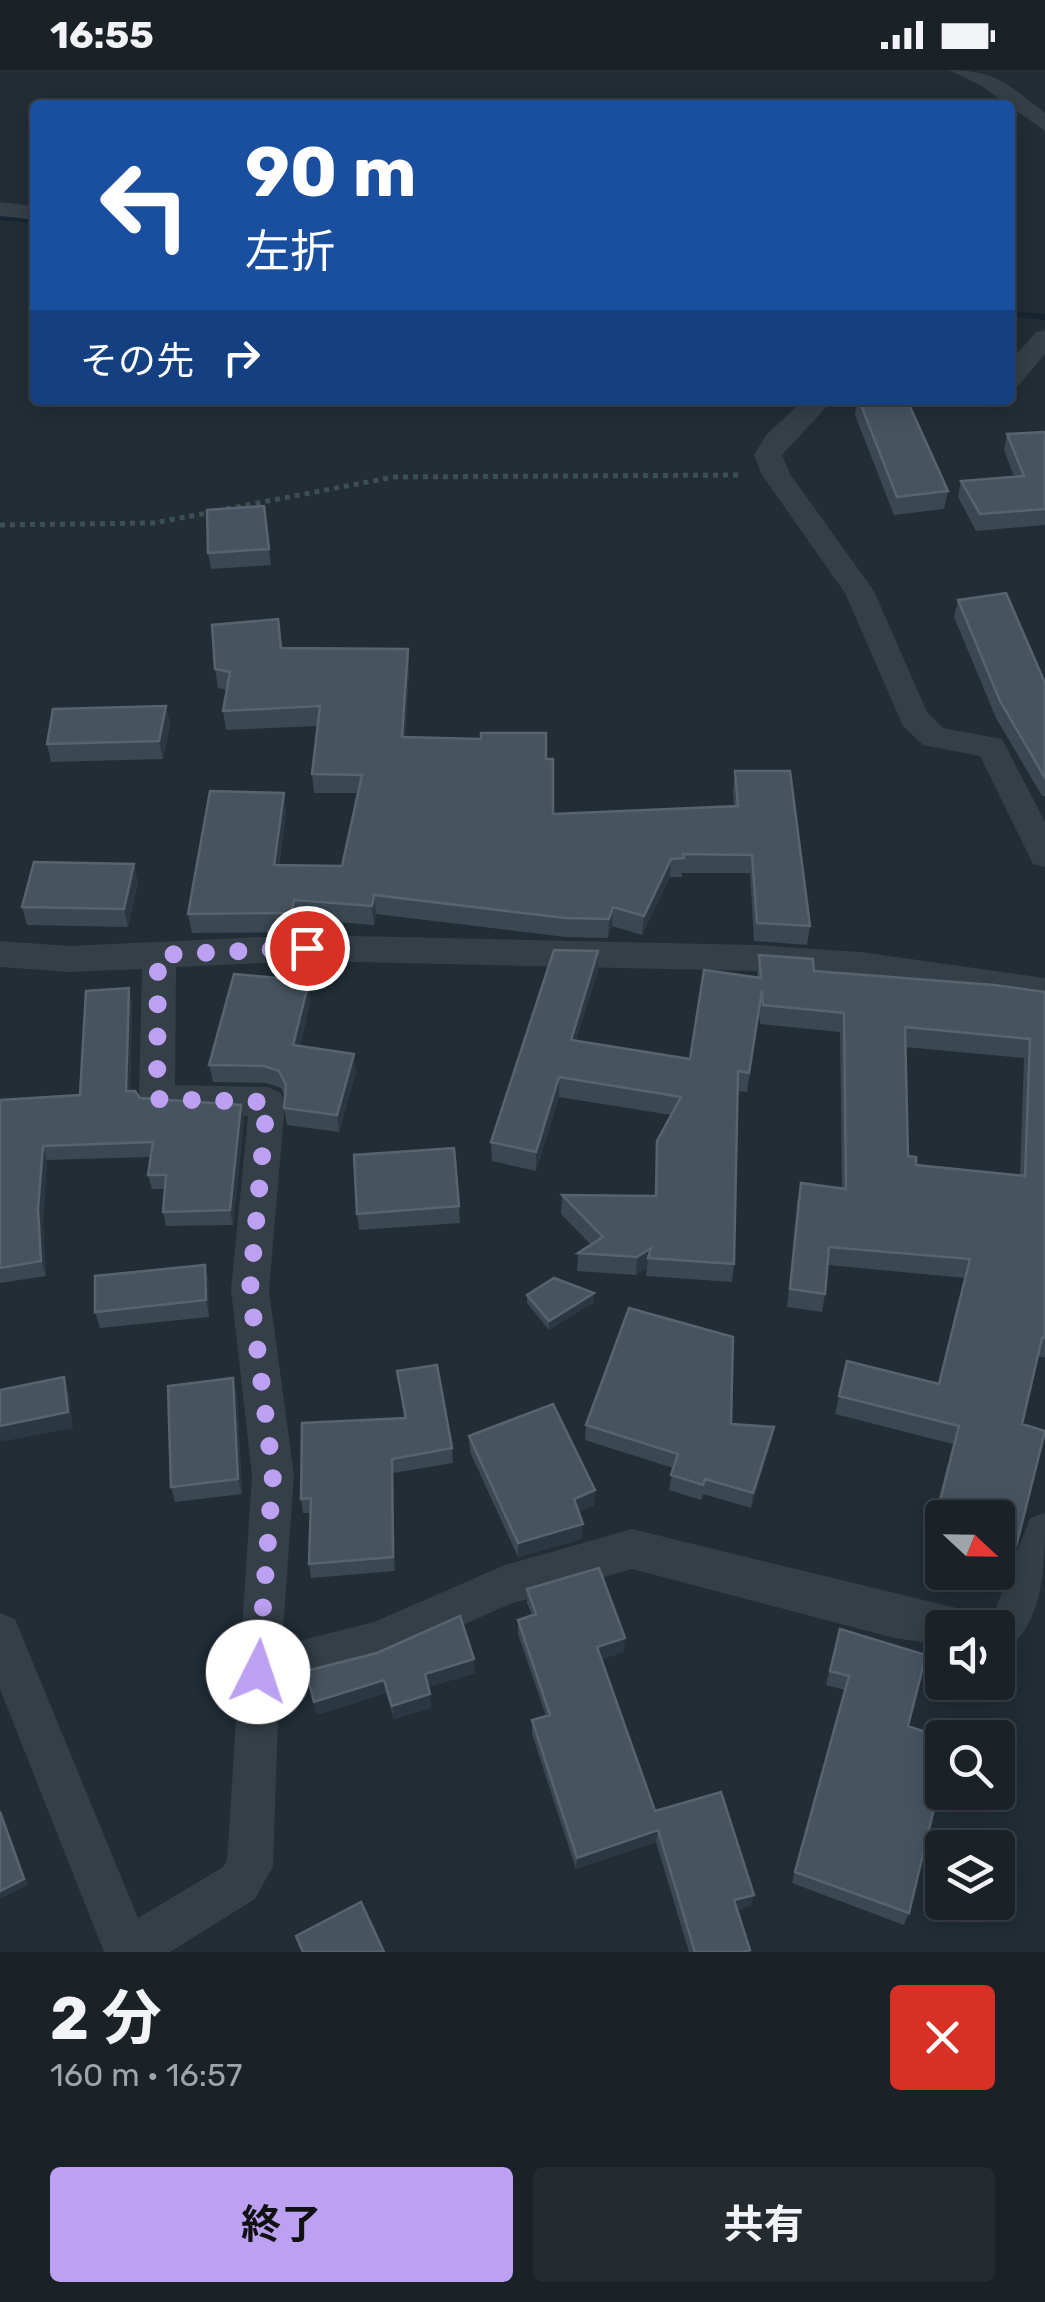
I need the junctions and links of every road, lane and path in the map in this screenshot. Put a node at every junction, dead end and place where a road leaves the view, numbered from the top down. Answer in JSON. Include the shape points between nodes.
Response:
{"nodes":[{"id":1,"x":960,"y":70,"type":"edge"},
{"id":2,"x":1014,"y":100,"type":"edge"},
{"id":3,"x":1015,"y":101,"type":"edge"},
{"id":4,"x":1045,"y":124,"type":"edge"},
{"id":5,"x":0,"y":209,"type":"edge"},
{"id":6,"x":30,"y":212,"type":"edge"},
{"id":7,"x":1045,"y":338,"type":"edge"},
{"id":8,"x":1015,"y":373,"type":"edge"},
{"id":9,"x":814,"y":405,"type":"edge"},
{"id":10,"x":776,"y":475,"type":"junction"},
{"id":11,"x":0,"y":525,"type":"edge"},
{"id":12,"x":1045,"y":855,"type":"edge"},
{"id":13,"x":0,"y":954,"type":"edge"},
{"id":14,"x":158,"y":955,"type":"junction"},
{"id":15,"x":1045,"y":992,"type":"edge"},
{"id":16,"x":1045,"y":1532,"type":"edge"},
{"id":17,"x":1015,"y":1616,"type":"edge"},
{"id":18,"x":925,"y":1621,"type":"edge"},
{"id":19,"x":0,"y":1634,"type":"edge"},
{"id":20,"x":258,"y":1672,"type":"junction"},
{"id":21,"x":128,"y":1952,"type":"edge"}],
"edges":[{"from":1,"to":2,"type":"street"},
{"from":3,"to":4,"type":"street"},
{"from":5,"to":6,"type":"street"},
{"from":7,"to":8,"type":"street"},
{"from":9,"to":10,"type":"street","via":[[768,456]]},
{"from":10,"to":11,"type":"path","via":[[394,477],[153,523]]},
{"from":10,"to":12,"type":"street","via":[[859,592],[914,718],[934,737],[991,747]]},
{"from":13,"to":14,"type":"street","via":[[70,960]]},
{"from":14,"to":15,"type":"street","via":[[307,948],[756,958],[861,965]]},
{"from":14,"to":20,"type":"street","via":[[157,1099],[267,1102],[250,1290],[273,1475]]},
{"from":16,"to":17,"type":"street"},
{"from":18,"to":20,"type":"street","via":[[632,1549],[505,1585],[377,1642]]},
{"from":19,"to":21,"type":"street"},
{"from":20,"to":21,"type":"street","via":[[250,1866],[239,1883]]}]}
